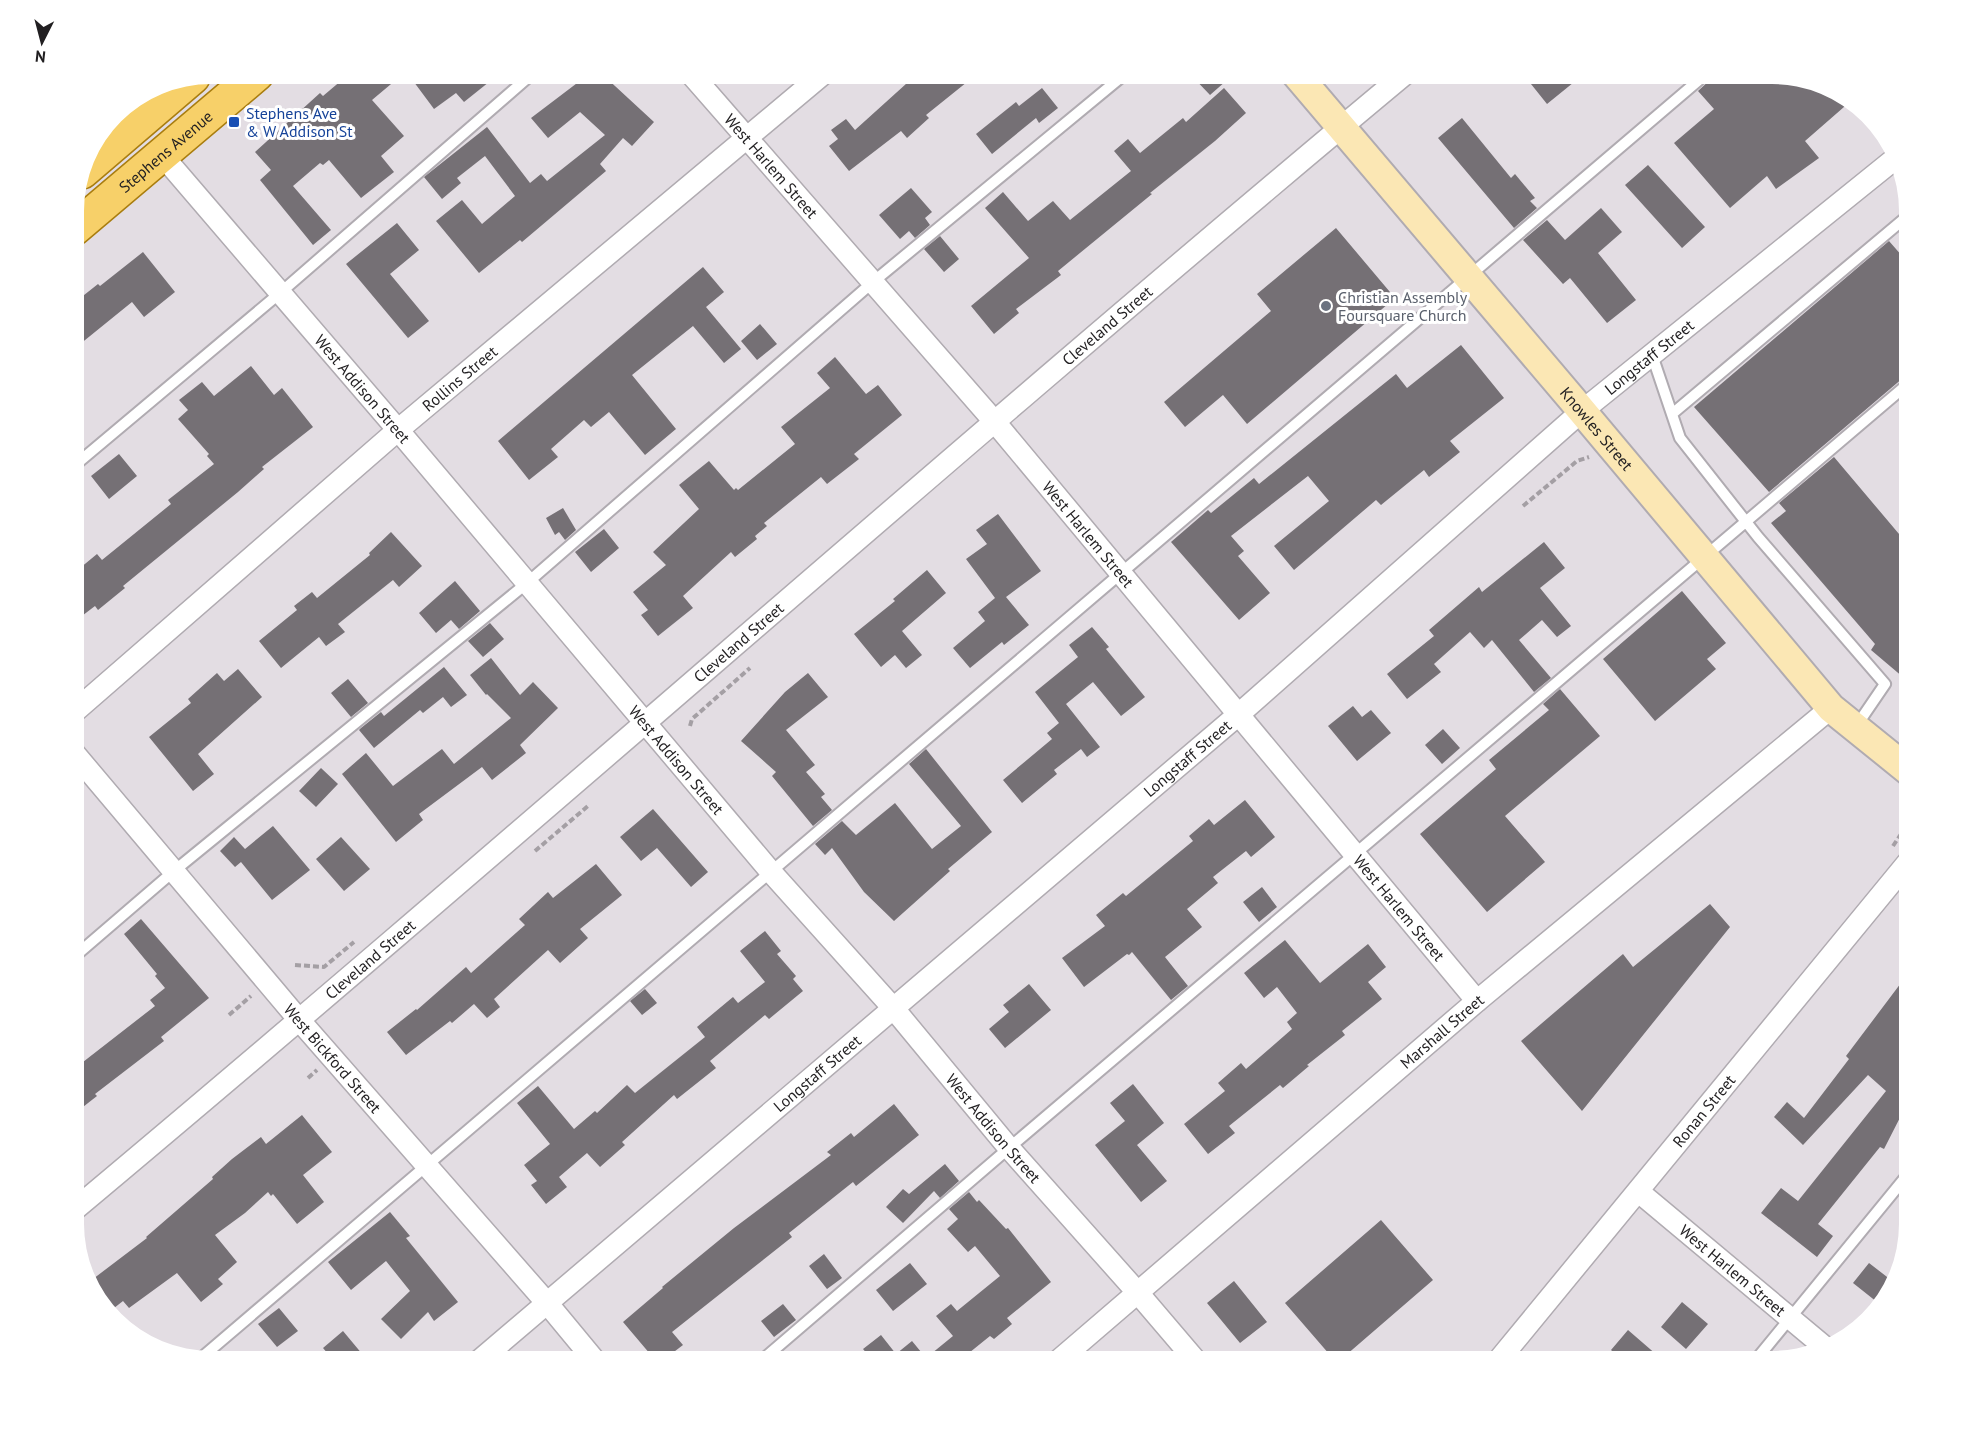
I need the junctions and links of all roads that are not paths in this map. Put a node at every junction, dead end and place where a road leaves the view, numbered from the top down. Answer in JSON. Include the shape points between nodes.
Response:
{"nodes":[{"id":1,"x":245,"y":84,"type":"edge"},
{"id":2,"x":520,"y":84,"type":"edge"},
{"id":3,"x":700,"y":84,"type":"edge"},
{"id":4,"x":811,"y":84,"type":"edge"},
{"id":5,"x":1113,"y":84,"type":"edge"},
{"id":6,"x":1304,"y":84,"type":"edge"},
{"id":7,"x":1393,"y":84,"type":"edge"},
{"id":8,"x":1694,"y":84,"type":"edge"},
{"id":9,"x":170,"y":91,"type":"edge"},
{"id":10,"x":129,"y":116,"type":"edge"},
{"id":11,"x":1341,"y":127,"type":"junction"},
{"id":12,"x":747,"y":139,"type":"junction"},
{"id":13,"x":98,"y":153,"type":"edge"},
{"id":14,"x":162,"y":154,"type":"junction"},
{"id":15,"x":1889,"y":163,"type":"edge"},
{"id":16,"x":84,"y":220,"type":"edge"},
{"id":17,"x":1899,"y":223,"type":"edge"},
{"id":18,"x":1468,"y":276,"type":"junction"},
{"id":19,"x":873,"y":282,"type":"junction"},
{"id":20,"x":280,"y":293,"type":"junction"},
{"id":21,"x":1652,"y":355,"type":"junction"},
{"id":22,"x":1899,"y":392,"type":"edge"},
{"id":23,"x":1582,"y":411,"type":"junction"},
{"id":24,"x":1672,"y":414,"type":"junction"},
{"id":25,"x":994,"y":421,"type":"junction"},
{"id":26,"x":398,"y":430,"type":"junction"},
{"id":27,"x":84,"y":458,"type":"edge"},
{"id":28,"x":1746,"y":522,"type":"junction"},
{"id":29,"x":1705,"y":557,"type":"junction"},
{"id":30,"x":1121,"y":573,"type":"junction"},
{"id":31,"x":527,"y":583,"type":"junction"},
{"id":32,"x":84,"y":703,"type":"edge"},
{"id":33,"x":1832,"y":708,"type":"junction"},
{"id":34,"x":1238,"y":715,"type":"junction"},
{"id":35,"x":645,"y":722,"type":"junction"},
{"id":36,"x":1855,"y":728,"type":"junction"},
{"id":37,"x":1899,"y":762,"type":"edge"},
{"id":38,"x":84,"y":765,"type":"edge"},
{"id":39,"x":1355,"y":855,"type":"junction"},
{"id":40,"x":174,"y":871,"type":"junction"},
{"id":41,"x":771,"y":872,"type":"junction"},
{"id":42,"x":1899,"y":874,"type":"edge"},
{"id":43,"x":84,"y":948,"type":"edge"},
{"id":44,"x":1477,"y":1001,"type":"junction"},
{"id":45,"x":894,"y":1009,"type":"junction"},
{"id":46,"x":300,"y":1021,"type":"junction"},
{"id":47,"x":1009,"y":1148,"type":"junction"},
{"id":48,"x":427,"y":1166,"type":"junction"},
{"id":49,"x":1899,"y":1186,"type":"edge"},
{"id":50,"x":1638,"y":1192,"type":"junction"},
{"id":51,"x":84,"y":1202,"type":"edge"},
{"id":52,"x":1138,"y":1293,"type":"junction"},
{"id":53,"x":547,"y":1303,"type":"junction"},
{"id":54,"x":1791,"y":1319,"type":"junction"},
{"id":55,"x":1819,"y":1342,"type":"edge"},
{"id":56,"x":209,"y":1351,"type":"edge"},
{"id":57,"x":492,"y":1351,"type":"edge"},
{"id":58,"x":586,"y":1351,"type":"edge"},
{"id":59,"x":774,"y":1351,"type":"edge"},
{"id":60,"x":1071,"y":1351,"type":"edge"},
{"id":61,"x":1187,"y":1351,"type":"edge"},
{"id":62,"x":1507,"y":1351,"type":"edge"},
{"id":63,"x":1764,"y":1351,"type":"edge"}],
"edges":[{"from":1,"to":14,"type":"main road","name":"Stephens Avenue"},
{"from":2,"to":20,"type":"lane"},
{"from":3,"to":12,"type":"street","name":"West Harlem Street"},
{"from":4,"to":12,"type":"street","name":"Rollins Street"},
{"from":5,"to":19,"type":"lane"},
{"from":6,"to":11,"type":"street","name":"Knowles Street"},
{"from":7,"to":11,"type":"street","name":"Cleveland Street"},
{"from":8,"to":18,"type":"lane"},
{"from":9,"to":10,"type":"main road"},
{"from":10,"to":13,"type":"main road"},
{"from":10,"to":14,"type":"main road"},
{"from":11,"to":18,"type":"street","name":"Knowles Street"},
{"from":11,"to":25,"type":"street","name":"Cleveland Street"},
{"from":12,"to":19,"type":"street","name":"West Harlem Street"},
{"from":12,"to":26,"type":"street","name":"Rollins Street"},
{"from":14,"to":16,"type":"main road","name":"Stephens Avenue"},
{"from":14,"to":20,"type":"street","name":"West Addison Street"},
{"from":15,"to":21,"type":"street","name":"Longstaff Street"},
{"from":17,"to":24,"type":"lane"},
{"from":18,"to":23,"type":"street","name":"Knowles Street"},
{"from":18,"to":30,"type":"lane"},
{"from":19,"to":25,"type":"street","name":"West Harlem Street"},
{"from":19,"to":31,"type":"lane"},
{"from":20,"to":26,"type":"street","name":"West Addison Street"},
{"from":20,"to":27,"type":"lane"},
{"from":21,"to":23,"type":"street","name":"Longstaff Street"},
{"from":21,"to":24,"type":"lane"},
{"from":22,"to":28,"type":"lane"},
{"from":23,"to":29,"type":"street","name":"Knowles Street"},
{"from":23,"to":34,"type":"street","name":"Longstaff Street"},
{"from":24,"to":28,"type":"lane","via":[[1680,438]]},
{"from":25,"to":30,"type":"street","name":"West Harlem Street"},
{"from":25,"to":35,"type":"street","name":"Cleveland Street"},
{"from":26,"to":31,"type":"street","name":"West Addison Street"},
{"from":26,"to":32,"type":"street","name":"Rollins Street"},
{"from":28,"to":29,"type":"lane"},
{"from":28,"to":36,"type":"lane","via":[[1885,684]]},
{"from":29,"to":33,"type":"street","name":"Knowles Street"},
{"from":29,"to":39,"type":"lane"},
{"from":30,"to":34,"type":"street","name":"West Harlem Street"},
{"from":30,"to":41,"type":"lane"},
{"from":31,"to":35,"type":"street","name":"West Addison Street"},
{"from":31,"to":40,"type":"lane"},
{"from":33,"to":36,"type":"street","name":"Knowles Street"},
{"from":33,"to":44,"type":"street","name":"Marshall Street"},
{"from":34,"to":39,"type":"street","name":"West Harlem Street"},
{"from":34,"to":45,"type":"street","name":"Longstaff Street"},
{"from":35,"to":41,"type":"street","name":"West Addison Street"},
{"from":35,"to":46,"type":"street","name":"Cleveland Street"},
{"from":36,"to":37,"type":"street","name":"Knowles Street"},
{"from":38,"to":40,"type":"street","name":"West Bickford Street"},
{"from":39,"to":44,"type":"street","name":"West Harlem Street"},
{"from":39,"to":47,"type":"lane"},
{"from":40,"to":43,"type":"lane"},
{"from":40,"to":46,"type":"street","name":"West Bickford Street"},
{"from":41,"to":45,"type":"street","name":"West Addison Street"},
{"from":41,"to":48,"type":"lane"},
{"from":42,"to":50,"type":"street","name":"Ronan Street"},
{"from":44,"to":52,"type":"street","name":"Marshall Street"},
{"from":45,"to":47,"type":"street","name":"West Addison Street"},
{"from":45,"to":53,"type":"street","name":"Longstaff Street"},
{"from":46,"to":48,"type":"street","name":"West Bickford Street"},
{"from":46,"to":51,"type":"street","name":"Cleveland Street"},
{"from":47,"to":52,"type":"street","name":"West Addison Street"},
{"from":47,"to":59,"type":"lane"},
{"from":48,"to":53,"type":"street","name":"West Bickford Street"},
{"from":48,"to":56,"type":"lane"},
{"from":49,"to":54,"type":"lane"},
{"from":50,"to":54,"type":"street","name":"West Harlem Street"},
{"from":50,"to":62,"type":"street","name":"Ronan Street"},
{"from":52,"to":60,"type":"street","name":"Marshall Street"},
{"from":52,"to":61,"type":"street","name":"West Addison Street"},
{"from":53,"to":57,"type":"street","name":"Longstaff Street"},
{"from":53,"to":58,"type":"street","name":"West Bickford Street"},
{"from":54,"to":55,"type":"street","name":"West Harlem Street"},
{"from":54,"to":63,"type":"lane"}]}
